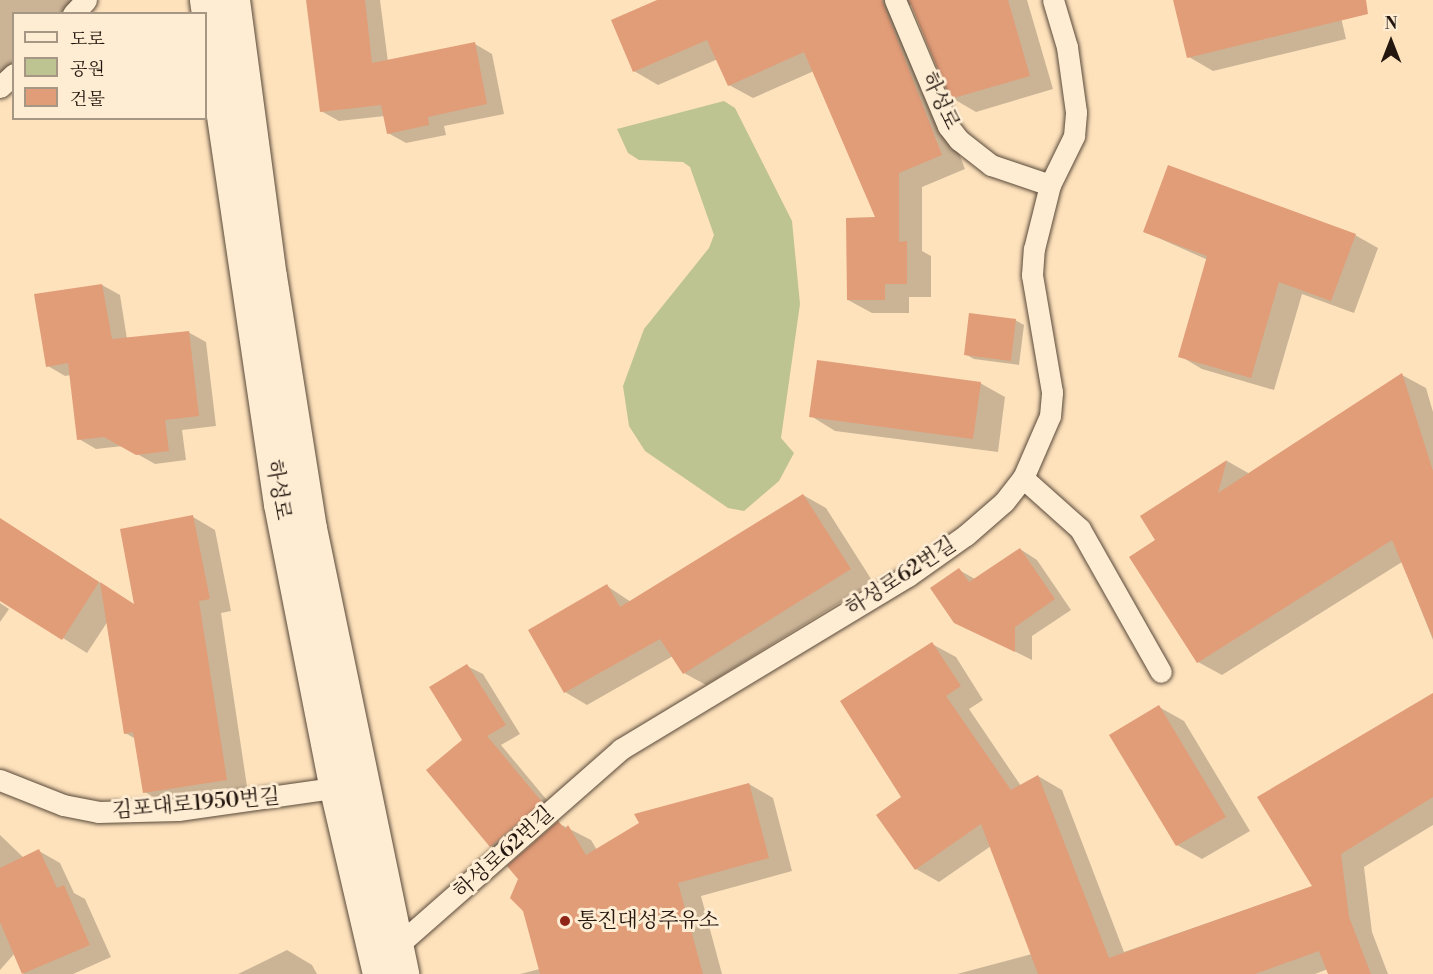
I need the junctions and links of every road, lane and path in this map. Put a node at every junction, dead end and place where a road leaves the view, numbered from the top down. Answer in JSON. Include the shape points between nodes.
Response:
{"nodes":[{"id":1,"x":86,"y":0,"type":"edge"},
{"id":2,"x":206,"y":0,"type":"edge"},
{"id":3,"x":233,"y":0,"type":"edge"},
{"id":4,"x":895,"y":0,"type":"edge"},
{"id":5,"x":1053,"y":0,"type":"edge"},
{"id":6,"x":75,"y":12,"type":"edge"},
{"id":7,"x":12,"y":76,"type":"edge"},
{"id":8,"x":0,"y":87,"type":"edge"},
{"id":9,"x":1050,"y":184,"type":"junction"},
{"id":10,"x":1023,"y":478,"type":"junction"},
{"id":11,"x":1161,"y":672,"type":"dead end"},
{"id":12,"x":0,"y":780,"type":"edge"},
{"id":13,"x":348,"y":786,"type":"junction"},
{"id":14,"x":388,"y":964,"type":"edge"}],
"edges":[{"from":1,"to":6,"type":"lane"},
{"from":2,"to":13,"type":"street","name":"하성로","via":[[279,504]]},
{"from":3,"to":13,"type":"street","name":"하성로","via":[[270,276]]},
{"from":4,"to":9,"type":"lane","name":"하성로","via":[[948,126],[959,140],[991,165]]},
{"from":5,"to":9,"type":"lane","name":"하성로62번길","via":[[1067,47],[1076,112],[1067,157]]},
{"from":7,"to":8,"type":"lane"},
{"from":9,"to":10,"type":"lane","name":"하성로62번길","via":[[1039,220],[1032,275],[1052,392],[1050,416]]},
{"from":10,"to":11,"type":"lane","via":[[1080,529]]},
{"from":10,"to":14,"type":"lane","name":"하성로62번길","via":[[1004,502],[966,535],[908,576],[621,749]]},
{"from":12,"to":13,"type":"lane","name":"김포대로1950번길","via":[[63,805],[98,812],[178,810]]},
{"from":13,"to":14,"type":"street","name":"하성로"}]}
